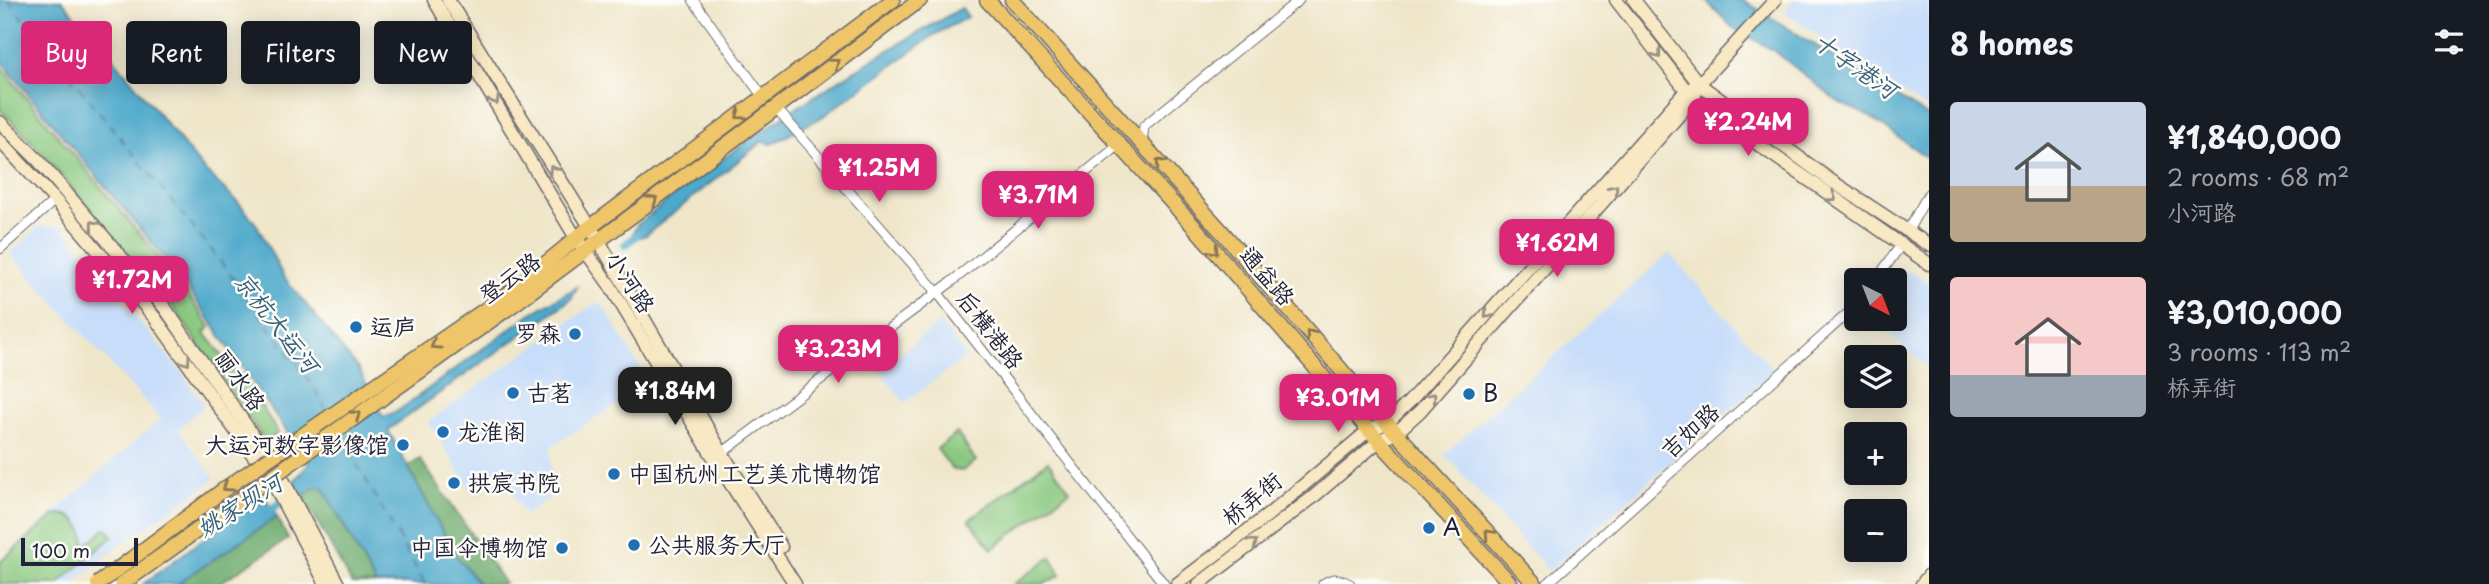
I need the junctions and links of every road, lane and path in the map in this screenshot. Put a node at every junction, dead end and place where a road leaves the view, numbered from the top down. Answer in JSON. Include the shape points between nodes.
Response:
{"nodes":[{"id":1,"x":434,"y":0,"type":"edge"},
{"id":2,"x":448,"y":0,"type":"edge"},
{"id":3,"x":693,"y":0,"type":"edge"},
{"id":4,"x":892,"y":0,"type":"edge"},
{"id":5,"x":920,"y":0,"type":"edge"},
{"id":6,"x":987,"y":0,"type":"edge"},
{"id":7,"x":1012,"y":0,"type":"edge"},
{"id":8,"x":1299,"y":0,"type":"edge"},
{"id":9,"x":1616,"y":0,"type":"edge"},
{"id":10,"x":1633,"y":0,"type":"edge"},
{"id":11,"x":1775,"y":0,"type":"edge"},
{"id":12,"x":1699,"y":84,"type":"junction"},
{"id":13,"x":1689,"y":95,"type":"junction"},
{"id":14,"x":763,"y":97,"type":"junction"},
{"id":15,"x":780,"y":113,"type":"junction"},
{"id":16,"x":0,"y":122,"type":"edge"},
{"id":17,"x":1122,"y":122,"type":"junction"},
{"id":18,"x":1144,"y":126,"type":"junction"},
{"id":19,"x":0,"y":141,"type":"edge"},
{"id":20,"x":1142,"y":144,"type":"junction"},
{"id":21,"x":1119,"y":145,"type":"junction"},
{"id":22,"x":1928,"y":195,"type":"edge"},
{"id":23,"x":55,"y":200,"type":"junction"},
{"id":24,"x":589,"y":228,"type":"junction"},
{"id":25,"x":1908,"y":230,"type":"junction"},
{"id":26,"x":576,"y":238,"type":"junction"},
{"id":27,"x":599,"y":241,"type":"junction"},
{"id":28,"x":1901,"y":245,"type":"junction"},
{"id":29,"x":1929,"y":245,"type":"edge"},
{"id":30,"x":0,"y":249,"type":"edge"},
{"id":31,"x":585,"y":251,"type":"junction"},
{"id":32,"x":1929,"y":264,"type":"edge"},
{"id":33,"x":1885,"y":268,"type":"edge"},
{"id":34,"x":937,"y":292,"type":"junction"},
{"id":35,"x":515,"y":297,"type":"junction"},
{"id":36,"x":1844,"y":318,"type":"edge"},
{"id":37,"x":1391,"y":428,"type":"junction"},
{"id":38,"x":1374,"y":435,"type":"junction"},
{"id":39,"x":722,"y":453,"type":"junction"},
{"id":40,"x":277,"y":479,"type":"junction"},
{"id":41,"x":299,"y":522,"type":"junction"},
{"id":42,"x":1929,"y":575,"type":"edge"},
{"id":43,"x":98,"y":584,"type":"edge"},
{"id":44,"x":122,"y":584,"type":"edge"},
{"id":45,"x":326,"y":584,"type":"edge"},
{"id":46,"x":338,"y":584,"type":"edge"},
{"id":47,"x":795,"y":584,"type":"edge"},
{"id":48,"x":805,"y":584,"type":"edge"},
{"id":49,"x":1164,"y":584,"type":"edge"},
{"id":50,"x":1177,"y":584,"type":"edge"},
{"id":51,"x":1199,"y":584,"type":"edge"},
{"id":52,"x":1323,"y":584,"type":"edge"},
{"id":53,"x":1350,"y":584,"type":"edge"},
{"id":54,"x":1511,"y":584,"type":"edge"},
{"id":55,"x":1535,"y":584,"type":"edge"},
{"id":56,"x":1547,"y":584,"type":"edge"},
{"id":57,"x":1922,"y":584,"type":"edge"}],
"edges":[{"from":1,"to":26,"type":"main road","name":"小河路","one_way":true},
{"from":24,"to":2,"type":"main road","name":"小河路","one_way":true},
{"from":3,"to":14,"type":"street"},
{"from":4,"to":14,"type":"main road","name":"登云路"},
{"from":15,"to":5,"type":"main road","name":"登云路","one_way":true},
{"from":6,"to":21,"type":"main road","name":"通益路"},
{"from":7,"to":17,"type":"main road","name":"通益路"},
{"from":8,"to":18,"type":"street"},
{"from":9,"to":13,"type":"main road","one_way":true},
{"from":10,"to":12,"type":"main road"},
{"from":11,"to":12,"type":"main road","name":"桥弄街"},
{"from":12,"to":13,"type":"main road","name":"桥弄街"},
{"from":12,"to":25,"type":"main road","via":[[1830,180]]},
{"from":13,"to":28,"type":"main road","one_way":true},
{"from":13,"to":37,"type":"main road","name":"桥弄街","via":[[1409,402]]},
{"from":14,"to":24,"type":"main road","name":"登云路","one_way":true},
{"from":27,"to":15,"type":"main road","name":"登云路","one_way":true},
{"from":15,"to":34,"type":"street","name":"后横港路"},
{"from":40,"to":16,"type":"main road","name":"丽水路","one_way":true,"via":[[165,308]]},
{"from":17,"to":18,"type":"street"},
{"from":17,"to":20,"type":"main road","name":"通益路"},
{"from":18,"to":20,"type":"street"},
{"from":19,"to":23,"type":"main road","name":"丽水路"},
{"from":37,"to":20,"type":"main road","name":"通益路","one_way":true},
{"from":21,"to":34,"type":"street"},
{"from":21,"to":38,"type":"main road","name":"通益路","one_way":true},
{"from":22,"to":25,"type":"street"},
{"from":23,"to":30,"type":"street"},
{"from":23,"to":40,"type":"main road","name":"丽水路","one_way":true,"via":[[155,318]]},
{"from":24,"to":26,"type":"main road","name":"登云路"},
{"from":24,"to":27,"type":"main road","name":"小河路"},
{"from":25,"to":29,"type":"main road"},
{"from":26,"to":31,"type":"main road","name":"小河路"},
{"from":26,"to":35,"type":"main road","name":"登云路"},
{"from":27,"to":31,"type":"main road","name":"登云路"},
{"from":27,"to":39,"type":"main road","name":"小河路"},
{"from":28,"to":32,"type":"main road"},
{"from":28,"to":33,"type":"street"},
{"from":31,"to":35,"type":"main road","name":"登云路"},
{"from":31,"to":47,"type":"main road","name":"小河路"},
{"from":34,"to":39,"type":"street"},
{"from":34,"to":49,"type":"street","name":"后横港路"},
{"from":35,"to":43,"type":"main road","name":"登云路","one_way":true,"bridge":true,"via":[[226,488]]},
{"from":44,"to":35,"type":"main road","name":"登云路","one_way":true,"bridge":true},
{"from":36,"to":56,"type":"street","name":"吉如路"},
{"from":37,"to":38,"type":"main road","name":"桥弄街"},
{"from":55,"to":37,"type":"main road","name":"通益路","one_way":true},
{"from":38,"to":50,"type":"main road","name":"桥弄街"},
{"from":51,"to":38,"type":"main road","name":"桥弄街","one_way":true,"via":[[1312,498]]},
{"from":38,"to":54,"type":"main road","name":"通益路"},
{"from":39,"to":48,"type":"main road","name":"小河路"},
{"from":40,"to":41,"type":"main road","name":"丽水路"},
{"from":41,"to":45,"type":"main road","name":"丽水路"},
{"from":41,"to":46,"type":"main road","name":"丽水路"},
{"from":42,"to":57,"type":"main road"},
{"from":52,"to":53,"type":"street","via":[[1341,579]]}]}
